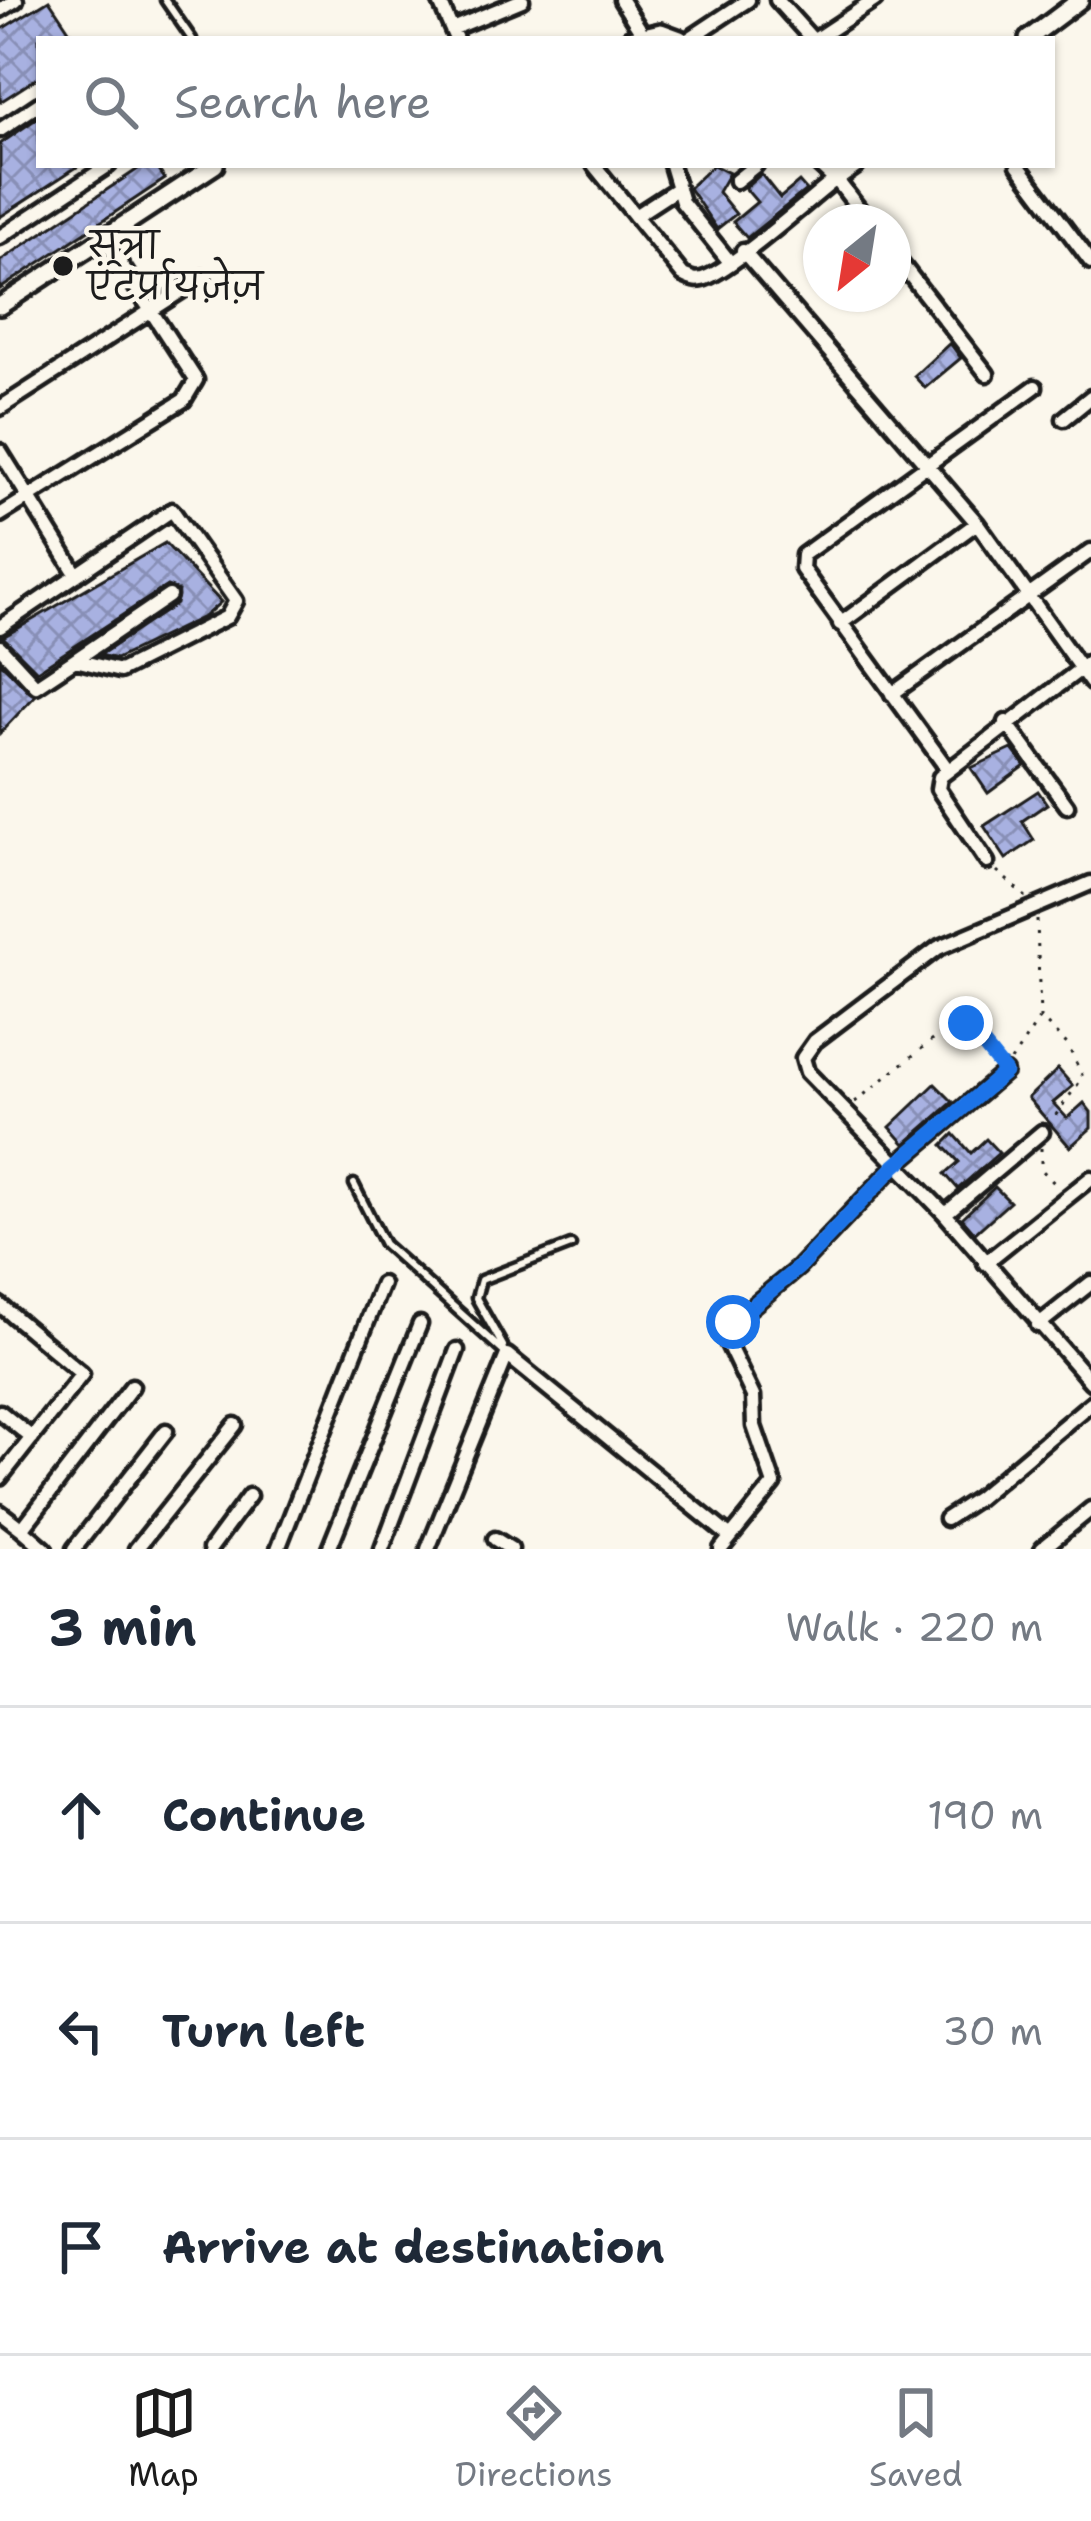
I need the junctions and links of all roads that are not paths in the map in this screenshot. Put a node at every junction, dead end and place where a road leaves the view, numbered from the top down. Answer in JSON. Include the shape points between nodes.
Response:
{"nodes":[{"id":1,"x":16,"y":0,"type":"edge"},
{"id":2,"x":165,"y":0,"type":"edge"},
{"id":3,"x":440,"y":0,"type":"edge"},
{"id":4,"x":521,"y":0,"type":"edge"},
{"id":5,"x":621,"y":0,"type":"edge"},
{"id":6,"x":748,"y":0,"type":"edge"},
{"id":7,"x":777,"y":0,"type":"edge"},
{"id":8,"x":875,"y":0,"type":"edge"},
{"id":9,"x":1081,"y":0,"type":"edge"},
{"id":10,"x":0,"y":10,"type":"edge"},
{"id":11,"x":454,"y":34,"type":"edge"},
{"id":12,"x":190,"y":36,"type":"edge"},
{"id":13,"x":636,"y":36,"type":"edge"},
{"id":14,"x":689,"y":36,"type":"edge"},
{"id":15,"x":811,"y":36,"type":"edge"},
{"id":16,"x":819,"y":36,"type":"edge"},
{"id":17,"x":1032,"y":36,"type":"edge"},
{"id":18,"x":36,"y":106,"type":"edge"},
{"id":19,"x":0,"y":130,"type":"edge"},
{"id":20,"x":104,"y":168,"type":"edge"},
{"id":21,"x":210,"y":168,"type":"edge"},
{"id":22,"x":596,"y":168,"type":"edge"},
{"id":23,"x":672,"y":168,"type":"edge"},
{"id":24,"x":752,"y":168,"type":"edge"},
{"id":25,"x":824,"y":168,"type":"edge"},
{"id":26,"x":852,"y":168,"type":"edge"},
{"id":27,"x":1020,"y":168,"type":"edge"},
{"id":28,"x":836,"y":179,"type":"junction"},
{"id":29,"x":736,"y":181,"type":"dead end"},
{"id":30,"x":678,"y":188,"type":"junction"},
{"id":31,"x":855,"y":204,"type":"edge"},
{"id":32,"x":635,"y":216,"type":"junction"},
{"id":33,"x":0,"y":237,"type":"edge"},
{"id":34,"x":103,"y":237,"type":"junction"},
{"id":35,"x":743,"y":250,"type":"junction"},
{"id":36,"x":729,"y":261,"type":"junction"},
{"id":37,"x":1091,"y":262,"type":"edge"},
{"id":38,"x":911,"y":276,"type":"edge"},
{"id":39,"x":203,"y":277,"type":"dead end"},
{"id":40,"x":0,"y":307,"type":"edge"},
{"id":41,"x":153,"y":311,"type":"junction"},
{"id":42,"x":987,"y":374,"type":"dead end"},
{"id":43,"x":1035,"y":387,"type":"dead end"},
{"id":44,"x":1091,"y":397,"type":"edge"},
{"id":45,"x":0,"y":408,"type":"edge"},
{"id":46,"x":1064,"y":419,"type":"dead end"},
{"id":47,"x":0,"y":452,"type":"edge"},
{"id":48,"x":929,"y":467,"type":"junction"},
{"id":49,"x":31,"y":497,"type":"junction"},
{"id":50,"x":0,"y":515,"type":"edge"},
{"id":51,"x":977,"y":523,"type":"junction"},
{"id":52,"x":1091,"y":551,"type":"edge"},
{"id":53,"x":77,"y":574,"type":"junction"},
{"id":54,"x":1029,"y":594,"type":"junction"},
{"id":55,"x":169,"y":596,"type":"dead end"},
{"id":56,"x":840,"y":624,"type":"junction"},
{"id":57,"x":0,"y":627,"type":"edge"},
{"id":58,"x":0,"y":647,"type":"edge"},
{"id":59,"x":75,"y":660,"type":"junction"},
{"id":60,"x":1086,"y":664,"type":"edge"},
{"id":61,"x":1091,"y":683,"type":"edge"},
{"id":62,"x":892,"y":694,"type":"junction"},
{"id":63,"x":1006,"y":722,"type":"junction"},
{"id":64,"x":946,"y":767,"type":"junction"},
{"id":65,"x":1067,"y":806,"type":"dead end"},
{"id":66,"x":987,"y":862,"type":"road end"},
{"id":67,"x":1091,"y":883,"type":"edge"},
{"id":68,"x":1005,"y":1072,"type":"road end"},
{"id":69,"x":1042,"y":1132,"type":"road end"},
{"id":70,"x":895,"y":1166,"type":"junction"},
{"id":71,"x":1091,"y":1178,"type":"edge"},
{"id":72,"x":354,"y":1184,"type":"dead end"},
{"id":73,"x":945,"y":1214,"type":"junction"},
{"id":74,"x":571,"y":1245,"type":"dead end"},
{"id":75,"x":985,"y":1263,"type":"junction"},
{"id":76,"x":1091,"y":1283,"type":"edge"},
{"id":77,"x":382,"y":1284,"type":"dead end"},
{"id":78,"x":0,"y":1305,"type":"edge"},
{"id":79,"x":420,"y":1324,"type":"dead end"},
{"id":80,"x":1038,"y":1325,"type":"junction"},
{"id":81,"x":457,"y":1349,"type":"dead end"},
{"id":82,"x":507,"y":1354,"type":"junction"},
{"id":83,"x":1091,"y":1382,"type":"edge"},
{"id":84,"x":132,"y":1386,"type":"dead end"},
{"id":85,"x":1091,"y":1403,"type":"edge"},
{"id":86,"x":0,"y":1412,"type":"edge"},
{"id":87,"x":235,"y":1426,"type":"dead end"},
{"id":88,"x":166,"y":1431,"type":"dead end"},
{"id":89,"x":32,"y":1438,"type":"junction"},
{"id":90,"x":0,"y":1478,"type":"edge"},
{"id":91,"x":249,"y":1496,"type":"dead end"},
{"id":92,"x":1091,"y":1509,"type":"edge"},
{"id":93,"x":0,"y":1512,"type":"edge"},
{"id":94,"x":946,"y":1519,"type":"dead end"},
{"id":95,"x":22,"y":1529,"type":"junction"},
{"id":96,"x":728,"y":1535,"type":"junction"},
{"id":97,"x":495,"y":1539,"type":"dead end"},
{"id":98,"x":44,"y":1549,"type":"edge"},
{"id":99,"x":74,"y":1549,"type":"edge"},
{"id":100,"x":136,"y":1549,"type":"edge"},
{"id":101,"x":210,"y":1549,"type":"edge"},
{"id":102,"x":278,"y":1549,"type":"edge"},
{"id":103,"x":329,"y":1549,"type":"edge"},
{"id":104,"x":382,"y":1549,"type":"edge"},
{"id":105,"x":428,"y":1549,"type":"edge"},
{"id":106,"x":511,"y":1549,"type":"edge"},
{"id":107,"x":721,"y":1549,"type":"edge"},
{"id":108,"x":1042,"y":1549,"type":"edge"}],
"edges":[{"from":1,"to":10,"type":"street"},
{"from":2,"to":12,"type":"lane"},
{"from":3,"to":11,"type":"street"},
{"from":4,"to":11,"type":"street"},
{"from":5,"to":13,"type":"street"},
{"from":6,"to":14,"type":"street"},
{"from":7,"to":15,"type":"street"},
{"from":8,"to":16,"type":"street"},
{"from":9,"to":17,"type":"street"},
{"from":18,"to":19,"type":"street"},
{"from":20,"to":33,"type":"street"},
{"from":21,"to":34,"type":"street"},
{"from":22,"to":32,"type":"street"},
{"from":23,"to":30,"type":"street"},
{"from":24,"to":29,"type":"street"},
{"from":25,"to":28,"type":"street"},
{"from":26,"to":28,"type":"street"},
{"from":27,"to":37,"type":"street"},
{"from":28,"to":31,"type":"street"},
{"from":28,"to":35,"type":"street"},
{"from":30,"to":32,"type":"street"},
{"from":30,"to":36,"type":"street"},
{"from":32,"to":36,"type":"street","via":[[683,275],[703,279]]},
{"from":34,"to":40,"type":"street"},
{"from":34,"to":41,"type":"street"},
{"from":35,"to":36,"type":"street"},
{"from":35,"to":48,"type":"street"},
{"from":38,"to":42,"type":"street"},
{"from":39,"to":41,"type":"street"},
{"from":41,"to":45,"type":"street"},
{"from":41,"to":49,"type":"street","via":[[192,368],[191,393]]},
{"from":43,"to":48,"type":"street"},
{"from":44,"to":46,"type":"street"},
{"from":47,"to":49,"type":"street"},
{"from":48,"to":51,"type":"street"},
{"from":48,"to":56,"type":"street","via":[[803,555],[802,569]]},
{"from":49,"to":50,"type":"street"},
{"from":49,"to":53,"type":"street"},
{"from":51,"to":54,"type":"street"},
{"from":51,"to":56,"type":"street"},
{"from":52,"to":54,"type":"street"},
{"from":53,"to":57,"type":"street"},
{"from":53,"to":59,"type":"street","via":[[172,510],[236,601],[227,617],[120,671]]},
{"from":54,"to":60,"type":"street"},
{"from":54,"to":62,"type":"street"},
{"from":55,"to":59,"type":"street"},
{"from":56,"to":62,"type":"street"},
{"from":58,"to":59,"type":"street","via":[[36,686]]},
{"from":60,"to":61,"type":"street"},
{"from":60,"to":63,"type":"street"},
{"from":62,"to":64,"type":"street"},
{"from":63,"to":64,"type":"street"},
{"from":63,"to":65,"type":"street"},
{"from":64,"to":66,"type":"street","via":[[938,789]]},
{"from":67,"to":70,"type":"street","via":[[938,948],[807,1049],[807,1072]]},
{"from":68,"to":70,"type":"street"},
{"from":69,"to":73,"type":"street"},
{"from":70,"to":73,"type":"street"},
{"from":70,"to":96,"type":"street","via":[[728,1331],[774,1484]]},
{"from":71,"to":75,"type":"street"},
{"from":72,"to":82,"type":"lane","via":[[384,1244]]},
{"from":73,"to":75,"type":"street"},
{"from":74,"to":82,"type":"lane","via":[[481,1280],[476,1298]]},
{"from":75,"to":80,"type":"street"},
{"from":76,"to":80,"type":"street"},
{"from":77,"to":102,"type":"street"},
{"from":78,"to":89,"type":"street","via":[[82,1374]]},
{"from":79,"to":103,"type":"street"},
{"from":80,"to":83,"type":"street"},
{"from":81,"to":104,"type":"street"},
{"from":82,"to":96,"type":"street"},
{"from":82,"to":105,"type":"street"},
{"from":84,"to":95,"type":"street"},
{"from":85,"to":94,"type":"street"},
{"from":86,"to":89,"type":"street"},
{"from":87,"to":100,"type":"street"},
{"from":88,"to":99,"type":"street"},
{"from":89,"to":90,"type":"street"},
{"from":91,"to":101,"type":"street"},
{"from":92,"to":108,"type":"street"},
{"from":93,"to":95,"type":"street"},
{"from":95,"to":98,"type":"street"},
{"from":96,"to":107,"type":"street"},
{"from":97,"to":106,"type":"street"}]}
